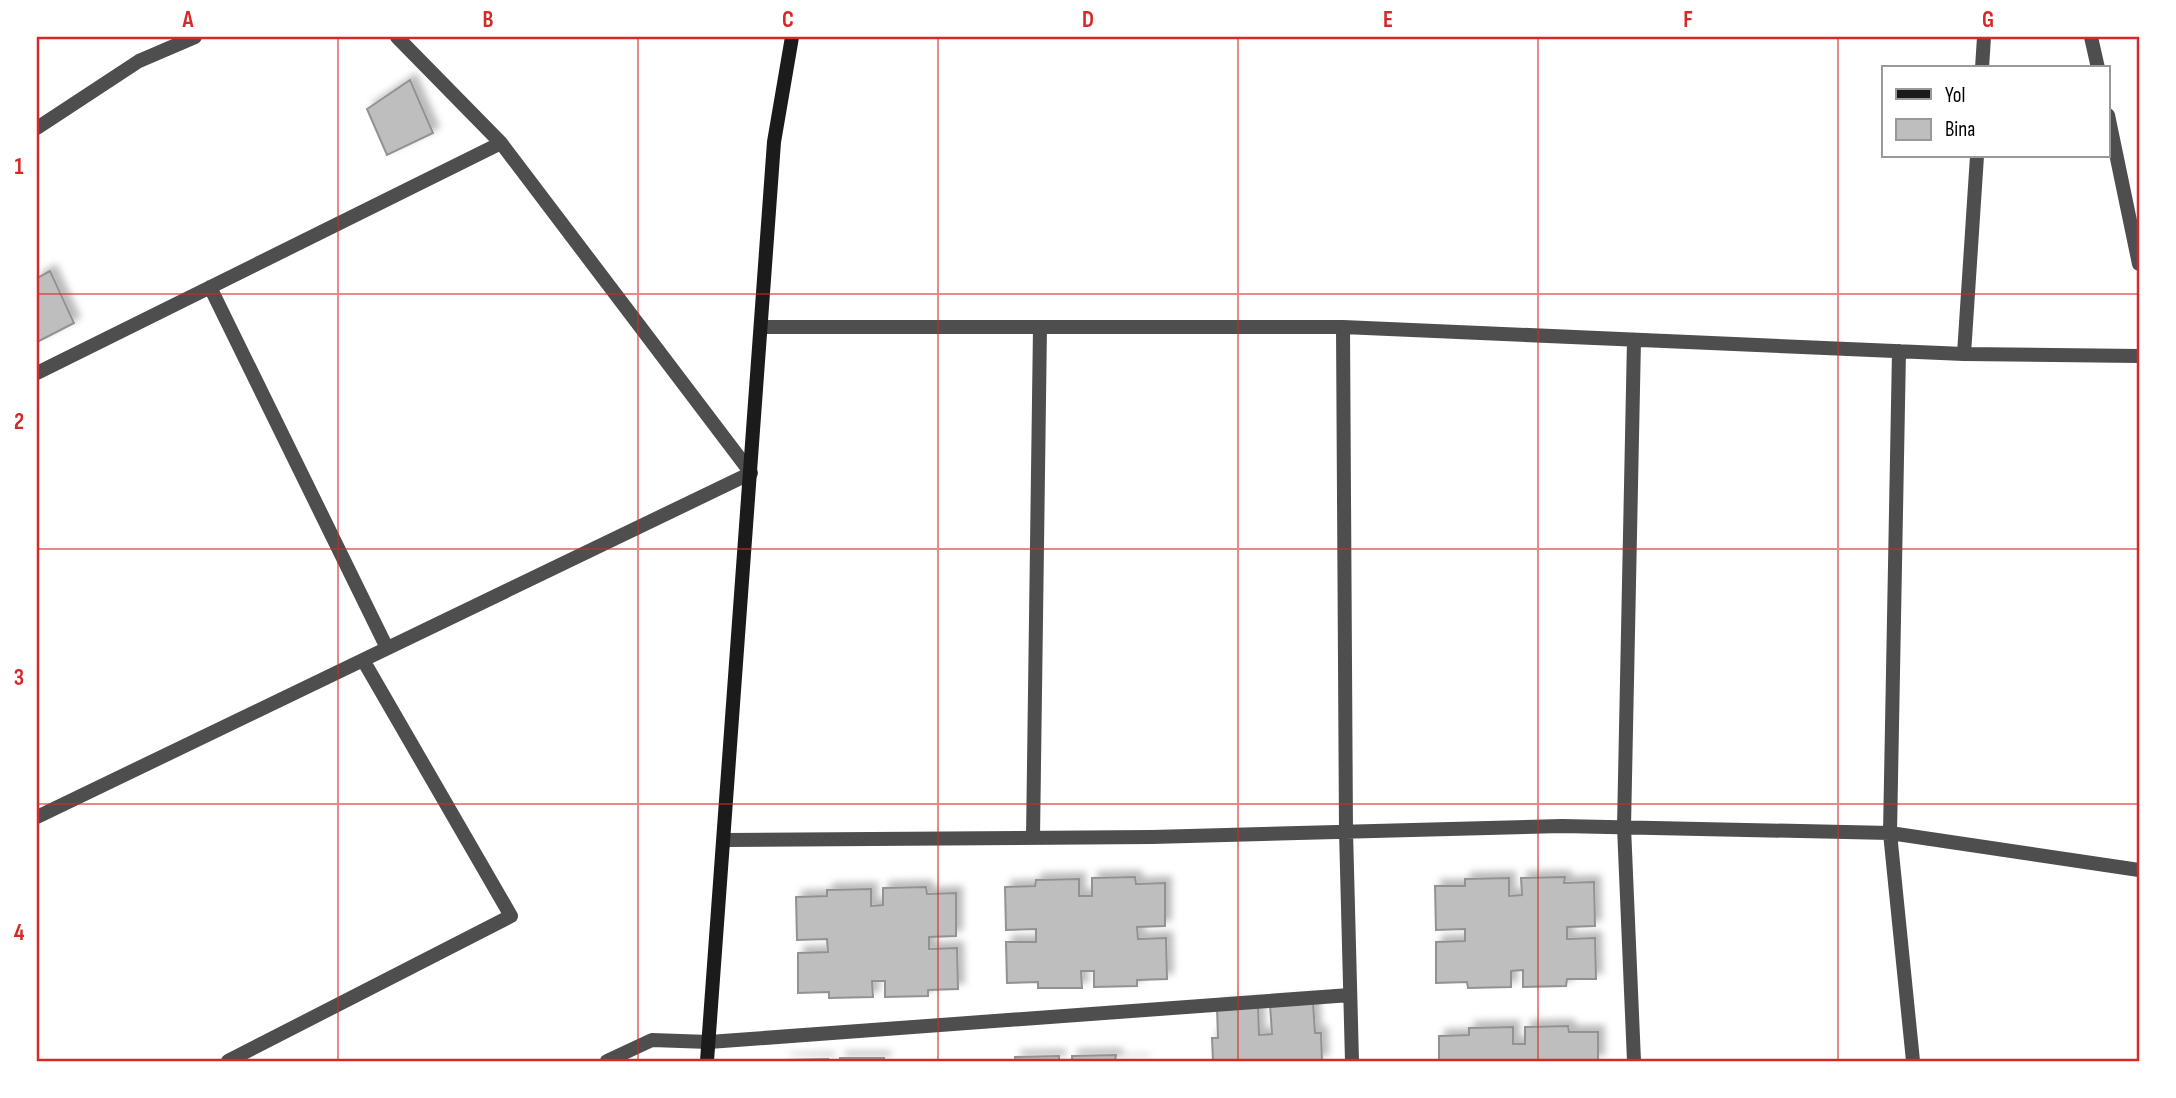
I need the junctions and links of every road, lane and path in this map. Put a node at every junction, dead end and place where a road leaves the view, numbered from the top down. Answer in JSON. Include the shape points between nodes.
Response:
{"nodes":[{"id":1,"x":195,"y":37,"type":"edge"},
{"id":2,"x":397,"y":37,"type":"edge"},
{"id":3,"x":792,"y":37,"type":"edge"},
{"id":4,"x":1984,"y":37,"type":"edge"},
{"id":5,"x":2091,"y":37,"type":"edge"},
{"id":6,"x":1982,"y":66,"type":"edge"},
{"id":7,"x":2098,"y":66,"type":"edge"},
{"id":8,"x":2110,"y":125,"type":"edge"},
{"id":9,"x":37,"y":128,"type":"edge"},
{"id":10,"x":501,"y":143,"type":"junction"},
{"id":11,"x":1977,"y":158,"type":"edge"},
{"id":12,"x":2139,"y":264,"type":"edge"},
{"id":13,"x":210,"y":287,"type":"junction"},
{"id":14,"x":761,"y":327,"type":"junction"},
{"id":15,"x":1041,"y":327,"type":"junction"},
{"id":16,"x":1343,"y":327,"type":"junction"},
{"id":17,"x":1634,"y":340,"type":"junction"},
{"id":18,"x":1899,"y":351,"type":"junction"},
{"id":19,"x":1964,"y":355,"type":"junction"},
{"id":20,"x":2139,"y":356,"type":"edge"},
{"id":21,"x":37,"y":373,"type":"edge"},
{"id":22,"x":751,"y":473,"type":"junction"},
{"id":23,"x":387,"y":648,"type":"junction"},
{"id":24,"x":363,"y":660,"type":"junction"},
{"id":25,"x":37,"y":817,"type":"edge"},
{"id":26,"x":1624,"y":827,"type":"junction"},
{"id":27,"x":1346,"y":831,"type":"junction"},
{"id":28,"x":1890,"y":833,"type":"junction"},
{"id":29,"x":1033,"y":838,"type":"junction"},
{"id":30,"x":724,"y":841,"type":"junction"},
{"id":31,"x":2139,"y":870,"type":"edge"},
{"id":32,"x":1350,"y":995,"type":"junction"},
{"id":33,"x":709,"y":1042,"type":"junction"},
{"id":34,"x":228,"y":1061,"type":"edge"},
{"id":35,"x":607,"y":1061,"type":"edge"},
{"id":36,"x":707,"y":1061,"type":"edge"},
{"id":37,"x":1352,"y":1061,"type":"edge"},
{"id":38,"x":1634,"y":1061,"type":"edge"},
{"id":39,"x":1913,"y":1061,"type":"edge"}],
"edges":[{"from":1,"to":9,"type":"street","via":[[139,61]]},
{"from":2,"to":10,"type":"street"},
{"from":3,"to":14,"type":"street","via":[[774,142]]},
{"from":4,"to":6,"type":"street"},
{"from":5,"to":7,"type":"street"},
{"from":8,"to":12,"type":"street"},
{"from":10,"to":13,"type":"street"},
{"from":10,"to":22,"type":"street"},
{"from":11,"to":19,"type":"street"},
{"from":13,"to":21,"type":"street"},
{"from":13,"to":23,"type":"street"},
{"from":14,"to":15,"type":"street"},
{"from":14,"to":22,"type":"street"},
{"from":15,"to":16,"type":"street"},
{"from":15,"to":29,"type":"street"},
{"from":16,"to":17,"type":"street"},
{"from":16,"to":27,"type":"street"},
{"from":17,"to":18,"type":"street"},
{"from":17,"to":26,"type":"street"},
{"from":18,"to":19,"type":"street"},
{"from":18,"to":28,"type":"street"},
{"from":19,"to":20,"type":"street"},
{"from":22,"to":23,"type":"street"},
{"from":22,"to":30,"type":"street"},
{"from":23,"to":24,"type":"street"},
{"from":24,"to":25,"type":"street"},
{"from":24,"to":34,"type":"street","via":[[511,916]]},
{"from":26,"to":27,"type":"street"},
{"from":26,"to":28,"type":"street"},
{"from":26,"to":38,"type":"street"},
{"from":27,"to":29,"type":"street"},
{"from":27,"to":32,"type":"street"},
{"from":28,"to":31,"type":"street"},
{"from":28,"to":39,"type":"street"},
{"from":29,"to":30,"type":"street"},
{"from":30,"to":33,"type":"street"},
{"from":32,"to":33,"type":"street"},
{"from":32,"to":37,"type":"street"},
{"from":33,"to":35,"type":"street","via":[[652,1040]]},
{"from":33,"to":36,"type":"street"}]}
